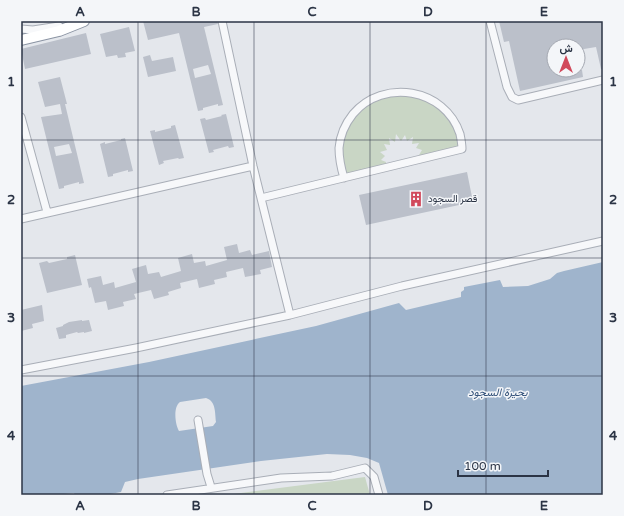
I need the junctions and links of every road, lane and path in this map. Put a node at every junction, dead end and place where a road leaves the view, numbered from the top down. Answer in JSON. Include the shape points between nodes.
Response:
{"nodes":[{"id":1,"x":80,"y":21,"type":"edge"},
{"id":2,"x":84,"y":21,"type":"edge"},
{"id":3,"x":222,"y":21,"type":"edge"},
{"id":4,"x":490,"y":21,"type":"edge"},
{"id":5,"x":21,"y":29,"type":"edge"},
{"id":6,"x":21,"y":40,"type":"edge"},
{"id":7,"x":603,"y":80,"type":"edge"},
{"id":8,"x":21,"y":117,"type":"edge"},
{"id":9,"x":253,"y":166,"type":"junction"},
{"id":10,"x":344,"y":178,"type":"junction"},
{"id":11,"x":262,"y":198,"type":"junction"},
{"id":12,"x":46,"y":212,"type":"junction"},
{"id":13,"x":21,"y":219,"type":"edge"},
{"id":14,"x":603,"y":241,"type":"edge"},
{"id":15,"x":290,"y":315,"type":"junction"},
{"id":16,"x":21,"y":370,"type":"edge"},
{"id":17,"x":198,"y":420,"type":"dead end"},
{"id":18,"x":211,"y":487,"type":"junction"},
{"id":19,"x":167,"y":495,"type":"edge"},
{"id":20,"x":380,"y":495,"type":"edge"}],
"edges":[{"from":1,"to":5,"type":"street","via":[[53,28]]},
{"from":2,"to":6,"type":"highway","via":[[59,31]]},
{"from":3,"to":9,"type":"street"},
{"from":4,"to":7,"type":"street","via":[[507,87],[514,99]]},
{"from":8,"to":12,"type":"street"},
{"from":9,"to":11,"type":"street"},
{"from":9,"to":12,"type":"street"},
{"from":10,"to":10,"type":"street","via":[[462,149],[460,134],[452,118],[440,105],[425,97],[408,92],[380,95],[359,107],[343,132],[339,154]]},
{"from":10,"to":11,"type":"street"},
{"from":11,"to":15,"type":"street"},
{"from":12,"to":13,"type":"street"},
{"from":14,"to":15,"type":"street","via":[[402,286]]},
{"from":15,"to":16,"type":"street"},
{"from":17,"to":18,"type":"street"},
{"from":18,"to":19,"type":"street"},
{"from":18,"to":20,"type":"street","via":[[281,478],[332,476],[365,468],[374,477]]}]}
